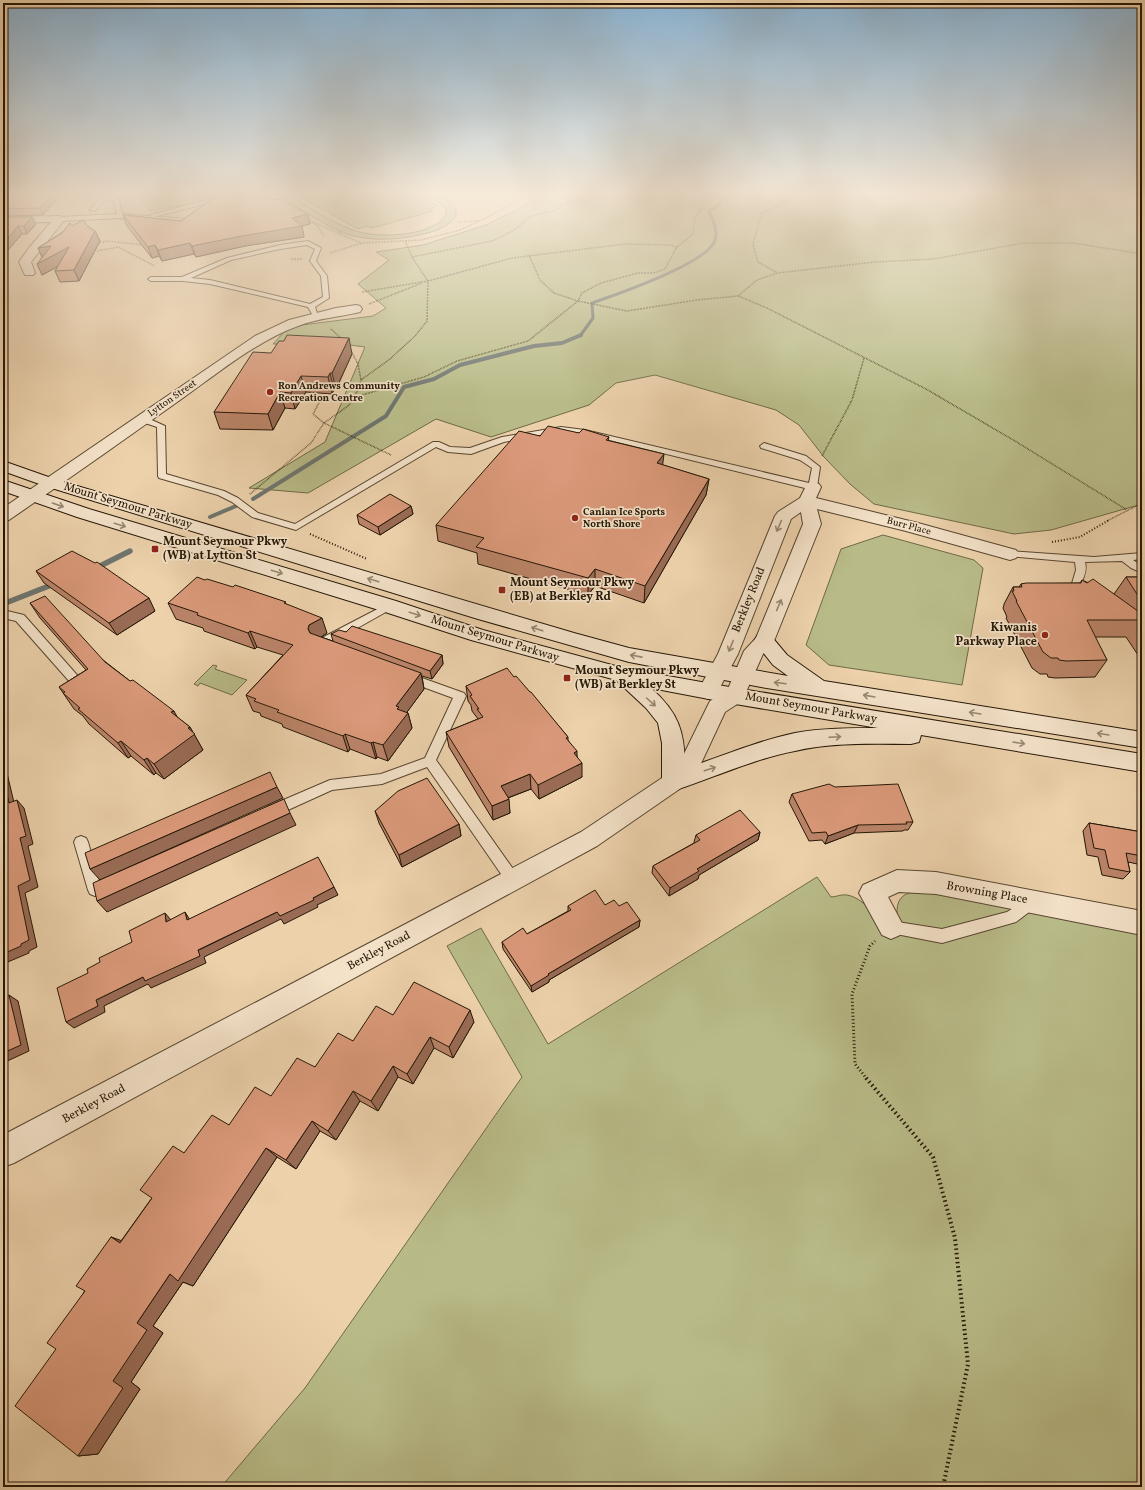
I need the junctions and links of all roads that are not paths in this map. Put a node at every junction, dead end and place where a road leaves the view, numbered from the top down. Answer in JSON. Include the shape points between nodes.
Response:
{"nodes":[{"id":1,"x":26,"y":264,"type":"edge"},
{"id":2,"x":219,"y":264,"type":"edge"},
{"id":3,"x":315,"y":264,"type":"edge"},
{"id":4,"x":30,"y":273,"type":"dead end"},
{"id":5,"x":151,"y":279,"type":"dead end"},
{"id":6,"x":183,"y":279,"type":"junction"},
{"id":7,"x":356,"y":309,"type":"road end"},
{"id":8,"x":313,"y":312,"type":"junction"},
{"id":9,"x":142,"y":419,"type":"junction"},
{"id":10,"x":764,"y":446,"type":"dead end"},
{"id":11,"x":3,"y":466,"type":"edge"},
{"id":12,"x":51,"y":483,"type":"junction"},
{"id":13,"x":3,"y":485,"type":"edge"},
{"id":14,"x":810,"y":494,"type":"junction"},
{"id":15,"x":33,"y":496,"type":"junction"},
{"id":16,"x":3,"y":516,"type":"edge"},
{"id":17,"x":1010,"y":554,"type":"joint"},
{"id":18,"x":1142,"y":556,"type":"edge"},
{"id":19,"x":1123,"y":557,"type":"junction"},
{"id":20,"x":1078,"y":559,"type":"junction"},
{"id":21,"x":1142,"y":570,"type":"edge"},
{"id":22,"x":1077,"y":594,"type":"edge"},
{"id":23,"x":389,"y":606,"type":"junction"},
{"id":24,"x":3,"y":614,"type":"edge"},
{"id":25,"x":764,"y":641,"type":"junction"},
{"id":26,"x":335,"y":650,"type":"edge"},
{"id":27,"x":718,"y":672,"type":"junction"},
{"id":28,"x":401,"y":674,"type":"edge"},
{"id":29,"x":623,"y":675,"type":"junction"},
{"id":30,"x":743,"y":676,"type":"junction"},
{"id":31,"x":73,"y":678,"type":"edge"},
{"id":32,"x":818,"y":688,"type":"junction"},
{"id":33,"x":720,"y":698,"type":"junction"},
{"id":34,"x":980,"y":737,"type":"junction"},
{"id":35,"x":1142,"y":740,"type":"edge"},
{"id":36,"x":430,"y":761,"type":"junction"},
{"id":37,"x":1142,"y":763,"type":"edge"},
{"id":38,"x":673,"y":782,"type":"junction"},
{"id":39,"x":259,"y":817,"type":"edge"},
{"id":40,"x":81,"y":842,"type":"dead end"},
{"id":41,"x":116,"y":880,"type":"edge"},
{"id":42,"x":513,"y":880,"type":"junction"},
{"id":43,"x":1033,"y":901,"type":"junction"},
{"id":44,"x":1142,"y":923,"type":"edge"},
{"id":45,"x":891,"y":927,"type":"joint"},
{"id":46,"x":3,"y":1152,"type":"edge"}],
"edges":[{"from":1,"to":4,"type":"main road"},
{"from":2,"to":6,"type":"lane"},
{"from":3,"to":8,"type":"lane","via":[[324,276],[326,298]]},
{"from":5,"to":6,"type":"lane"},
{"from":6,"to":8,"type":"lane","via":[[210,282]]},
{"from":7,"to":8,"type":"main road","name":"Lytton Street"},
{"from":8,"to":9,"type":"main road","name":"Lytton Street","via":[[260,339]]},
{"from":9,"to":12,"type":"main road","name":"Lytton Street"},
{"from":9,"to":14,"type":"lane","via":[[161,426],[162,476],[221,493],[255,515],[296,527],[436,444],[448,449],[471,451],[502,440],[561,429],[600,436]]},
{"from":10,"to":14,"type":"lane","via":[[803,458],[816,467]]},
{"from":11,"to":12,"type":"main road","name":"Mount Seymour Parkway"},
{"from":12,"to":15,"type":"main road","name":"Lytton Street"},
{"from":27,"to":12,"type":"main road","name":"Mount Seymour Parkway","one_way":true,"via":[[629,655],[574,640]]},
{"from":13,"to":15,"type":"main road","name":"Mount Seymour Parkway"},
{"from":14,"to":17,"type":"main road","name":"Burr Place","via":[[912,527]]},
{"from":25,"to":14,"type":"main road","name":"Berkley Road","one_way":true,"via":[[812,524]]},
{"from":14,"to":27,"type":"main road","name":"Berkley Road","one_way":true,"via":[[784,516],[728,654]]},
{"from":15,"to":16,"type":"main road","name":"Lytton Street"},
{"from":15,"to":23,"type":"main road","name":"Mount Seymour Parkway","one_way":true},
{"from":17,"to":20,"type":"lane"},
{"from":18,"to":19,"type":"lane"},
{"from":19,"to":20,"type":"lane"},
{"from":19,"to":21,"type":"lane"},
{"from":20,"to":22,"type":"lane","via":[[1082,571],[1074,589]]},
{"from":23,"to":26,"type":"lane","via":[[320,644]]},
{"from":23,"to":29,"type":"main road","name":"Mount Seymour Parkway","one_way":true,"via":[[478,635]]},
{"from":24,"to":31,"type":"lane","via":[[20,618]]},
{"from":25,"to":30,"type":"main road","name":"Berkley Road","via":[[754,651]]},
{"from":25,"to":32,"type":"main road","via":[[780,660]]},
{"from":27,"to":30,"type":"main road","name":"Mount Seymour Parkway"},
{"from":27,"to":33,"type":"main road","name":"Berkley Road"},
{"from":28,"to":36,"type":"lane","via":[[460,696]]},
{"from":29,"to":33,"type":"main road","name":"Mount Seymour Parkway"},
{"from":29,"to":38,"type":"main road","one_way":true,"via":[[660,709],[668,723],[672,746]]},
{"from":32,"to":30,"type":"main road","name":"Mount Seymour Parkway","one_way":true},
{"from":30,"to":33,"type":"main road","name":"Berkley Road"},
{"from":35,"to":32,"type":"main road","name":"Mount Seymour Parkway","one_way":true},
{"from":33,"to":34,"type":"main road","name":"Mount Seymour Parkway"},
{"from":33,"to":38,"type":"main road","name":"Berkley Road","via":[[690,764]]},
{"from":34,"to":37,"type":"main road","name":"Mount Seymour Parkway","one_way":true},
{"from":38,"to":34,"type":"main road","one_way":true,"via":[[779,746],[815,739],[872,736]]},
{"from":36,"to":39,"type":"lane","via":[[382,779],[330,785]]},
{"from":36,"to":42,"type":"lane"},
{"from":38,"to":42,"type":"main road","name":"Berkley Road","via":[[589,839]]},
{"from":40,"to":41,"type":"lane","via":[[95,890]]},
{"from":42,"to":46,"type":"main road","name":"Berkley Road"},
{"from":43,"to":44,"type":"main road","name":"Browning Place"},
{"from":43,"to":45,"type":"lane","via":[[1011,917],[942,936]]},
{"from":43,"to":45,"type":"main road","name":"Browning Place","via":[[936,883],[896,881],[872,893]]}]}
